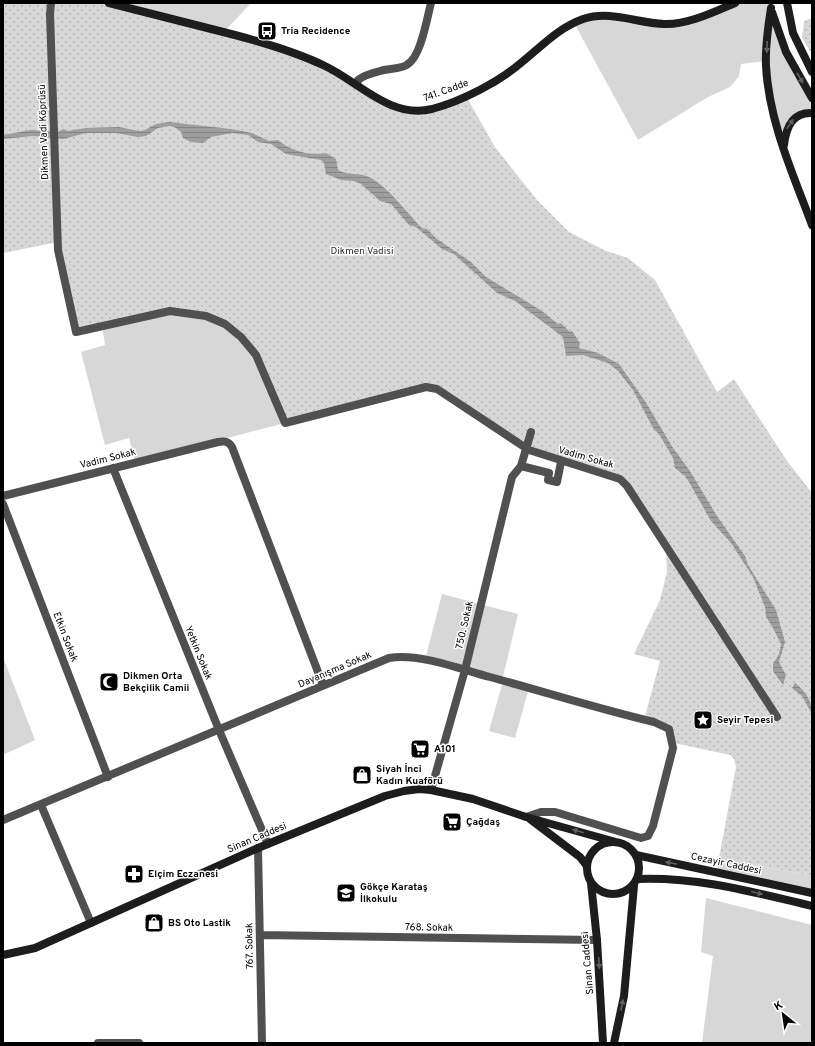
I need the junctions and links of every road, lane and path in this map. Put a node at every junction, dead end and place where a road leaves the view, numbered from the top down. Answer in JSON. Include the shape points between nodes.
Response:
{"nodes":[{"id":1,"x":51,"y":3,"type":"edge"},
{"id":2,"x":109,"y":3,"type":"edge"},
{"id":3,"x":431,"y":3,"type":"edge"},
{"id":4,"x":723,"y":3,"type":"edge"},
{"id":5,"x":735,"y":3,"type":"edge"},
{"id":6,"x":787,"y":3,"type":"edge"},
{"id":7,"x":770,"y":6,"type":"edge"},
{"id":8,"x":712,"y":11,"type":"junction"},
{"id":9,"x":812,"y":72,"type":"edge"},
{"id":10,"x":357,"y":85,"type":"junction"},
{"id":11,"x":812,"y":98,"type":"edge"},
{"id":12,"x":812,"y":113,"type":"edge"},
{"id":13,"x":783,"y":148,"type":"junction"},
{"id":14,"x":812,"y":225,"type":"edge"},
{"id":15,"x":285,"y":423,"type":"joint"},
{"id":16,"x":531,"y":432,"type":"dead end"},
{"id":17,"x":561,"y":462,"type":"junction"},
{"id":18,"x":521,"y":466,"type":"junction"},
{"id":19,"x":113,"y":468,"type":"junction"},
{"id":20,"x":3,"y":496,"type":"edge"},
{"id":21,"x":3,"y":504,"type":"edge"},
{"id":22,"x":465,"y":670,"type":"junction"},
{"id":23,"x":323,"y":685,"type":"junction"},
{"id":24,"x":777,"y":717,"type":"dead end"},
{"id":25,"x":219,"y":730,"type":"junction"},
{"id":26,"x":108,"y":777,"type":"junction"},
{"id":27,"x":430,"y":790,"type":"junction"},
{"id":28,"x":41,"y":805,"type":"junction"},
{"id":29,"x":526,"y":817,"type":"junction"},
{"id":30,"x":3,"y":820,"type":"edge"},
{"id":31,"x":616,"y":842,"type":"junction"},
{"id":32,"x":268,"y":844,"type":"junction"},
{"id":33,"x":258,"y":848,"type":"junction"},
{"id":34,"x":636,"y":854,"type":"junction"},
{"id":35,"x":587,"y":866,"type":"junction"},
{"id":36,"x":590,"y":882,"type":"junction"},
{"id":37,"x":636,"y":882,"type":"junction"},
{"id":38,"x":812,"y":893,"type":"edge"},
{"id":39,"x":812,"y":906,"type":"edge"},
{"id":40,"x":91,"y":923,"type":"junction"},
{"id":41,"x":260,"y":935,"type":"junction"},
{"id":42,"x":597,"y":940,"type":"junction"},
{"id":43,"x":3,"y":955,"type":"edge"},
{"id":44,"x":126,"y":1042,"type":"edge"},
{"id":45,"x":98,"y":1043,"type":"edge"},
{"id":46,"x":139,"y":1043,"type":"edge"},
{"id":47,"x":262,"y":1043,"type":"edge"},
{"id":48,"x":603,"y":1043,"type":"edge"},
{"id":49,"x":614,"y":1043,"type":"edge"}],
"edges":[{"from":1,"to":15,"type":"street","name":"Dikmen Vadi Köprüsü","via":[[58,250],[76,332],[170,311],[212,318],[225,324],[241,337],[256,355]]},
{"from":2,"to":10,"type":"main road","name":"741. Cadde","via":[[260,42],[312,60]]},
{"from":3,"to":10,"type":"street","via":[[417,53],[411,62],[402,67],[364,76],[358,80]]},
{"from":4,"to":8,"type":"main road","name":"741. Cadde"},
{"from":5,"to":8,"type":"main road","name":"741. Cadde"},
{"from":6,"to":9,"type":"main road","via":[[793,33]]},
{"from":7,"to":11,"type":"main road","one_way":true,"via":[[786,52]]},
{"from":7,"to":13,"type":"main road","one_way":true,"via":[[766,66],[775,123]]},
{"from":8,"to":10,"type":"main road","name":"741. Cadde","via":[[695,19],[666,24],[617,16],[585,19],[556,33],[506,74],[466,96],[433,109],[411,110],[394,106]]},
{"from":13,"to":12,"type":"main road","one_way":true,"via":[[785,132],[790,122],[806,112]]},
{"from":13,"to":14,"type":"main road"},
{"from":15,"to":17,"type":"street","name":"Vadim Sokak","via":[[426,387],[448,394],[529,450]]},
{"from":16,"to":18,"type":"street","name":"750. Sokak","bridge":true},
{"from":17,"to":18,"type":"street","via":[[556,482],[548,480],[549,472]]},
{"from":17,"to":24,"type":"street","name":"Vadim Sokak","via":[[620,479],[627,486]]},
{"from":18,"to":22,"type":"street","name":"750. Sokak","via":[[512,477]]},
{"from":19,"to":20,"type":"street","name":"Vadim Sokak"},
{"from":19,"to":23,"type":"street","name":"Vadim Sokak","via":[[218,442],[229,443]]},
{"from":19,"to":25,"type":"street","name":"Yetkin Sokak"},
{"from":21,"to":26,"type":"street","name":"Etkin Sokak"},
{"from":22,"to":23,"type":"street","name":"Dayanışma Sokak","via":[[399,656]]},
{"from":22,"to":27,"type":"street","name":"750. Sokak"},
{"from":22,"to":29,"type":"street","name":"Dayanışma Sokak","via":[[654,722],[669,729],[673,748],[653,826],[648,836],[641,838],[551,811]]},
{"from":23,"to":25,"type":"street","name":"Dayanışma Sokak"},
{"from":25,"to":26,"type":"street","name":"Dayanışma Sokak"},
{"from":25,"to":32,"type":"street","name":"Yetkin Sokak"},
{"from":26,"to":28,"type":"street","name":"Dayanışma Sokak"},
{"from":27,"to":29,"type":"main road","name":"Sinan Caddesi","via":[[473,799]]},
{"from":27,"to":32,"type":"main road","name":"Sinan Caddesi","via":[[419,789],[385,796]]},
{"from":28,"to":30,"type":"street","name":"Dayanışma Sokak"},
{"from":28,"to":40,"type":"street"},
{"from":31,"to":29,"type":"main road","name":"Sinan Caddesi","one_way":true},
{"from":29,"to":35,"type":"main road","name":"Sinan Caddesi","via":[[580,857]]},
{"from":31,"to":34,"type":"main road","via":[[627,846]]},
{"from":31,"to":35,"type":"main road","via":[[607,842],[593,851]]},
{"from":32,"to":33,"type":"main road","name":"Sinan Caddesi"},
{"from":33,"to":40,"type":"main road","name":"Sinan Caddesi"},
{"from":33,"to":41,"type":"street","name":"767. Sokak"},
{"from":34,"to":37,"type":"main road","via":[[639,862]]},
{"from":38,"to":34,"type":"main road","name":"Cezayir Caddesi","one_way":true},
{"from":35,"to":36,"type":"main road"},
{"from":36,"to":37,"type":"main road","via":[[599,891],[611,895],[620,894]]},
{"from":36,"to":42,"type":"main road","name":"Sinan Caddesi"},
{"from":37,"to":39,"type":"main road","name":"Cezayir Caddesi","one_way":true,"via":[[667,878],[719,884]]},
{"from":49,"to":37,"type":"main road","one_way":true,"via":[[624,996]]},
{"from":40,"to":43,"type":"main road","name":"Sinan Caddesi","via":[[35,948]]},
{"from":41,"to":42,"type":"street","name":"768. Sokak"},
{"from":41,"to":47,"type":"street","name":"767. Sokak"},
{"from":42,"to":48,"type":"main road","name":"Sinan Caddesi","one_way":true},
{"from":44,"to":45,"type":"street"},
{"from":44,"to":46,"type":"street"}]}
